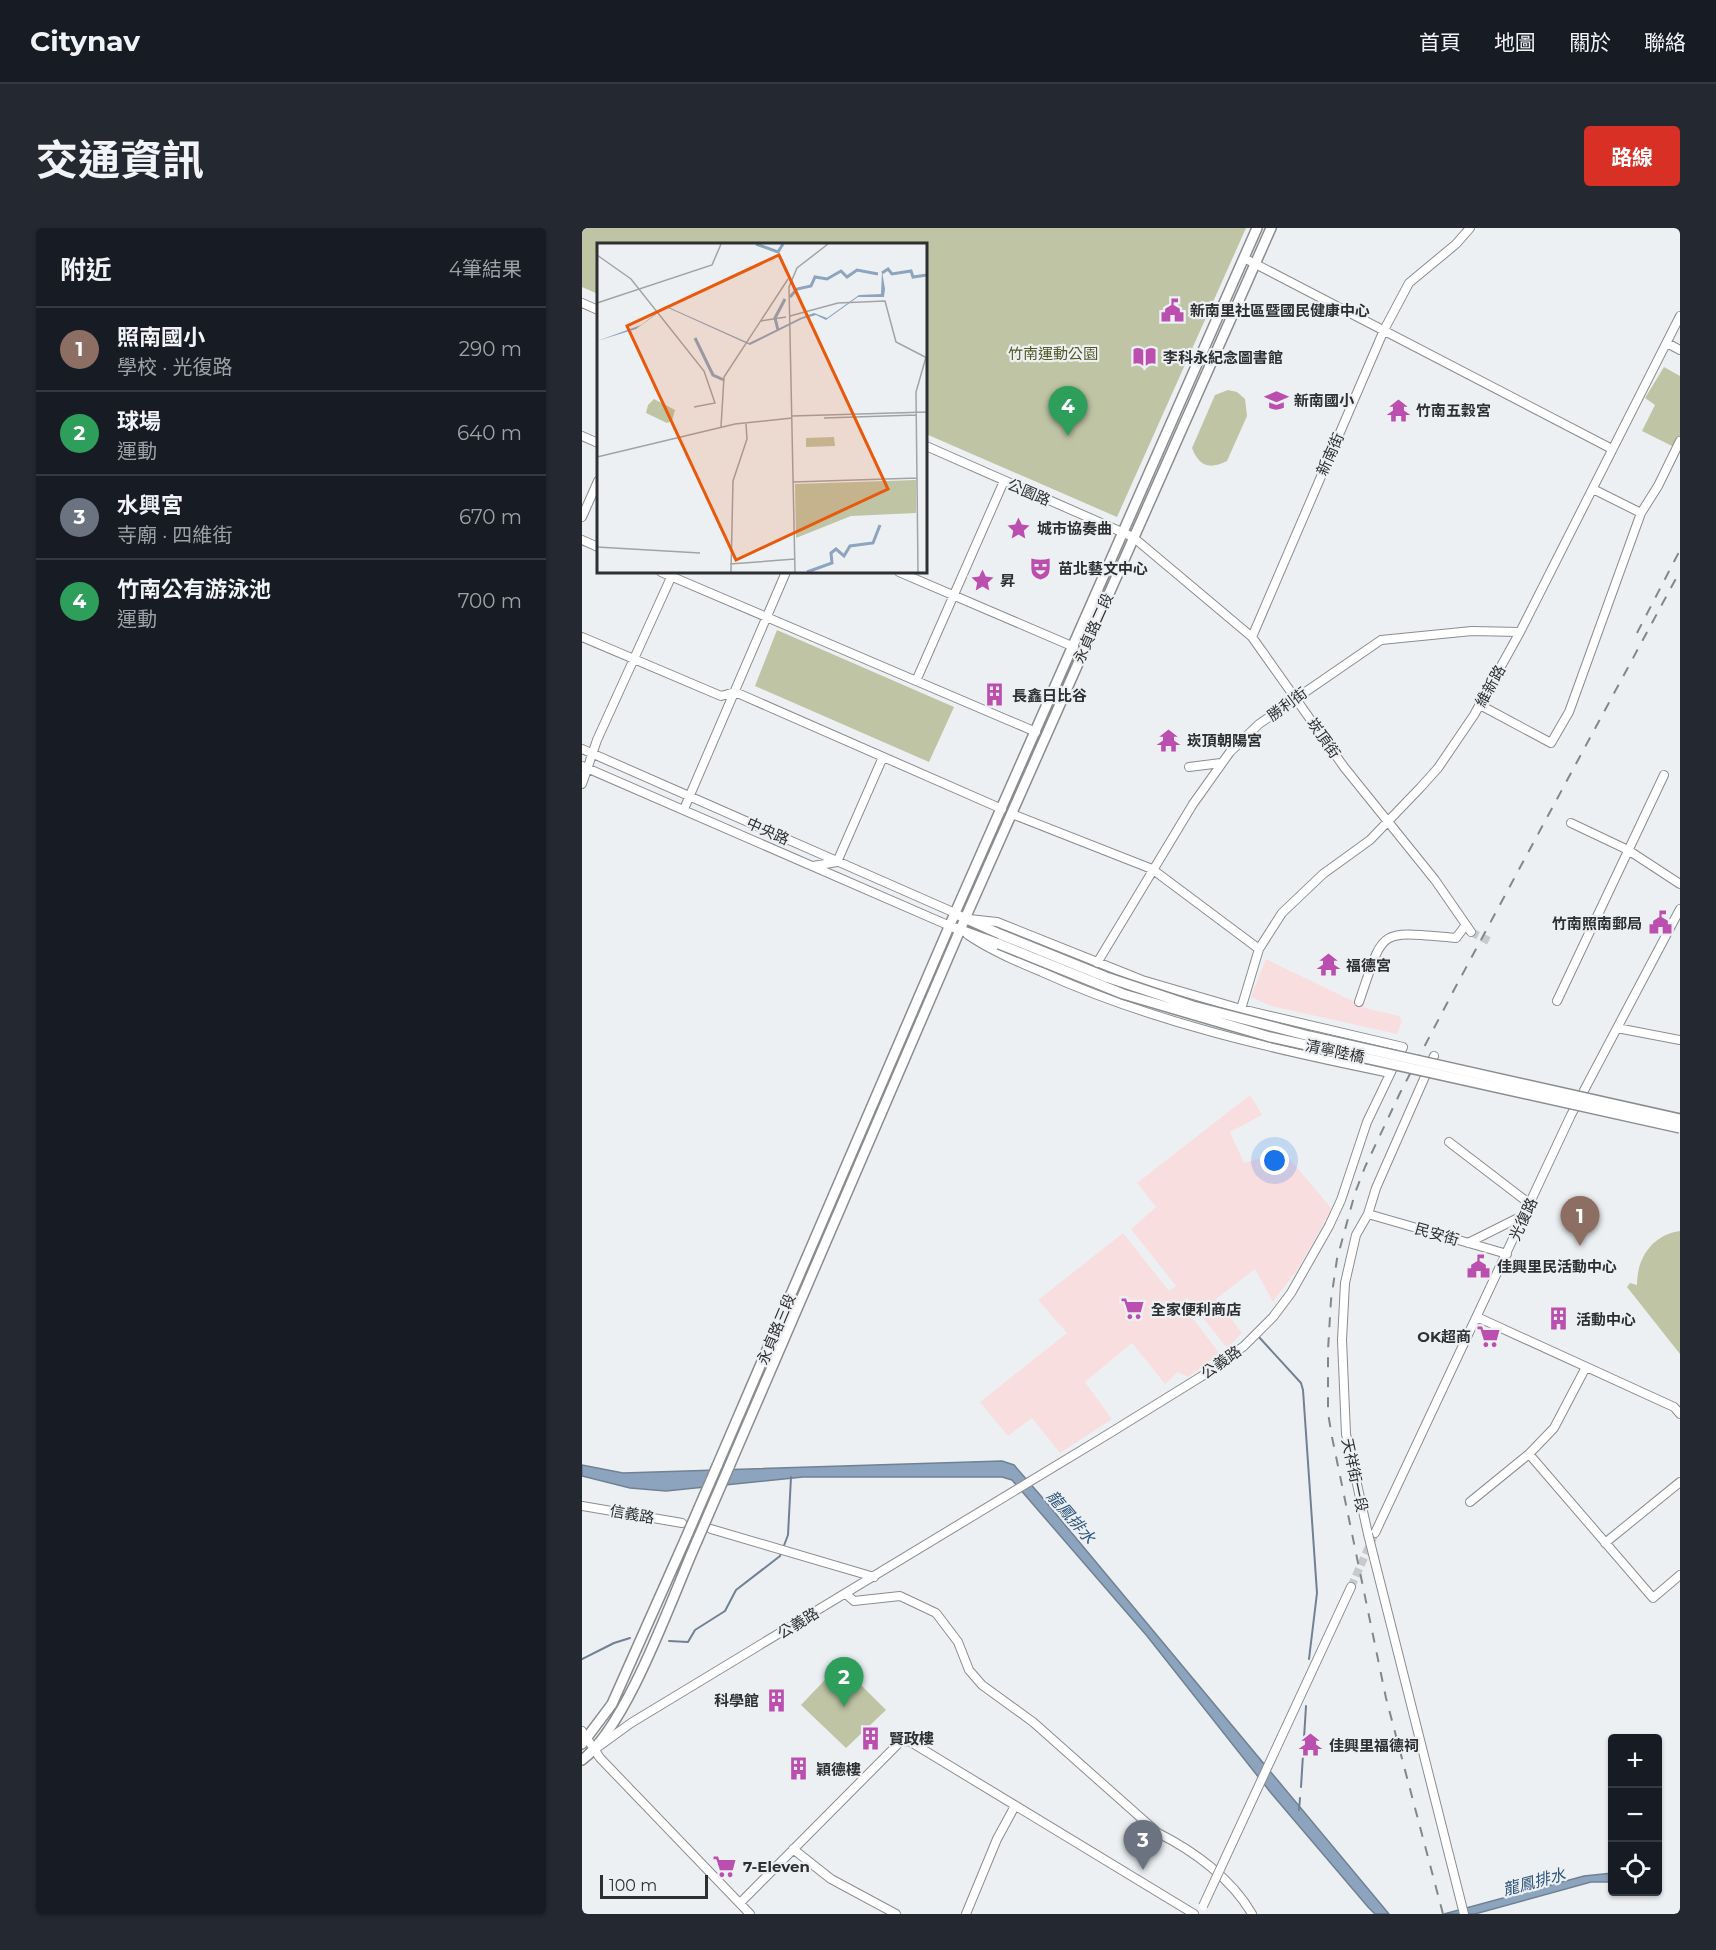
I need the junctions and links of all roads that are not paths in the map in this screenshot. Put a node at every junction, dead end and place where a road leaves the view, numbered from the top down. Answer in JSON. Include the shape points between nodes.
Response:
{"nodes":[{"id":1,"x":1257,"y":228,"type":"edge"},
{"id":2,"x":1271,"y":228,"type":"edge"},
{"id":3,"x":1470,"y":228,"type":"edge"},
{"id":4,"x":1244,"y":258,"type":"junction"},
{"id":5,"x":1256,"y":263,"type":"junction"},
{"id":6,"x":582,"y":303,"type":"edge"},
{"id":7,"x":597,"y":310,"type":"edge"},
{"id":8,"x":1680,"y":316,"type":"edge"},
{"id":9,"x":1384,"y":330,"type":"junction"},
{"id":10,"x":1666,"y":343,"type":"junction"},
{"id":11,"x":1680,"y":350,"type":"edge"},
{"id":12,"x":582,"y":436,"type":"edge"},
{"id":13,"x":1680,"y":441,"type":"edge"},
{"id":14,"x":597,"y":443,"type":"edge"},
{"id":15,"x":927,"y":446,"type":"edge"},
{"id":16,"x":1612,"y":449,"type":"junction"},
{"id":17,"x":1004,"y":481,"type":"junction"},
{"id":18,"x":597,"y":483,"type":"edge"},
{"id":19,"x":1593,"y":489,"type":"junction"},
{"id":20,"x":1641,"y":513,"type":"junction"},
{"id":21,"x":582,"y":517,"type":"edge"},
{"id":22,"x":1124,"y":532,"type":"junction"},
{"id":23,"x":1133,"y":537,"type":"junction"},
{"id":24,"x":582,"y":540,"type":"edge"},
{"id":25,"x":597,"y":547,"type":"edge"},
{"id":26,"x":786,"y":573,"type":"edge"},
{"id":27,"x":901,"y":573,"type":"edge"},
{"id":28,"x":673,"y":574,"type":"edge"},
{"id":29,"x":954,"y":596,"type":"junction"},
{"id":30,"x":767,"y":616,"type":"junction"},
{"id":31,"x":1520,"y":632,"type":"junction"},
{"id":32,"x":582,"y":637,"type":"edge"},
{"id":33,"x":1252,"y":637,"type":"junction"},
{"id":34,"x":1074,"y":647,"type":"junction"},
{"id":35,"x":634,"y":659,"type":"junction"},
{"id":36,"x":916,"y":681,"type":"junction"},
{"id":37,"x":1054,"y":691,"type":"junction"},
{"id":38,"x":735,"y":692,"type":"junction"},
{"id":39,"x":1064,"y":695,"type":"junction"},
{"id":40,"x":1295,"y":697,"type":"junction"},
{"id":41,"x":1480,"y":705,"type":"junction"},
{"id":42,"x":1036,"y":732,"type":"junction"},
{"id":43,"x":582,"y":749,"type":"edge"},
{"id":44,"x":594,"y":754,"type":"junction"},
{"id":45,"x":883,"y":757,"type":"junction"},
{"id":46,"x":1221,"y":763,"type":"junction"},
{"id":47,"x":1189,"y":767,"type":"dead end"},
{"id":48,"x":585,"y":768,"type":"edge"},
{"id":49,"x":1664,"y":775,"type":"dead end"},
{"id":50,"x":582,"y":784,"type":"edge"},
{"id":51,"x":690,"y":796,"type":"junction"},
{"id":52,"x":684,"y":809,"type":"junction"},
{"id":53,"x":1002,"y":809,"type":"junction"},
{"id":54,"x":1012,"y":814,"type":"junction"},
{"id":55,"x":1388,"y":821,"type":"junction"},
{"id":56,"x":1571,"y":823,"type":"dead end"},
{"id":57,"x":1628,"y":850,"type":"junction"},
{"id":58,"x":837,"y":862,"type":"junction"},
{"id":59,"x":813,"y":866,"type":"junction"},
{"id":60,"x":1152,"y":869,"type":"junction"},
{"id":61,"x":1680,"y":884,"type":"edge"},
{"id":62,"x":1680,"y":909,"type":"edge"},
{"id":63,"x":955,"y":913,"type":"junction"},
{"id":64,"x":965,"y":918,"type":"junction"},
{"id":65,"x":950,"y":926,"type":"junction"},
{"id":66,"x":960,"y":930,"type":"junction"},
{"id":67,"x":1000,"y":940,"type":"junction"},
{"id":68,"x":1259,"y":949,"type":"junction"},
{"id":69,"x":1097,"y":963,"type":"junction"},
{"id":70,"x":1208,"y":999,"type":"junction"},
{"id":71,"x":1557,"y":1001,"type":"dead end"},
{"id":72,"x":1359,"y":1002,"type":"dead end"},
{"id":73,"x":1241,"y":1008,"type":"junction"},
{"id":74,"x":1201,"y":1028,"type":"junction"},
{"id":75,"x":1617,"y":1028,"type":"junction"},
{"id":76,"x":1680,"y":1040,"type":"edge"},
{"id":77,"x":1434,"y":1056,"type":"dead end"},
{"id":78,"x":1390,"y":1072,"type":"junction"},
{"id":79,"x":1680,"y":1119,"type":"edge"},
{"id":80,"x":1680,"y":1128,"type":"edge"},
{"id":81,"x":1449,"y":1142,"type":"dead end"},
{"id":82,"x":1530,"y":1204,"type":"junction"},
{"id":83,"x":1368,"y":1214,"type":"junction"},
{"id":84,"x":1525,"y":1214,"type":"junction"},
{"id":85,"x":1468,"y":1243,"type":"junction"},
{"id":86,"x":1507,"y":1254,"type":"junction"},
{"id":87,"x":1477,"y":1317,"type":"junction"},
{"id":88,"x":1586,"y":1367,"type":"junction"},
{"id":89,"x":1680,"y":1414,"type":"edge"},
{"id":90,"x":1529,"y":1454,"type":"junction"},
{"id":91,"x":1680,"y":1482,"type":"edge"},
{"id":92,"x":1470,"y":1502,"type":"dead end"},
{"id":93,"x":582,"y":1506,"type":"edge"},
{"id":94,"x":682,"y":1523,"type":"dead end"},
{"id":95,"x":711,"y":1529,"type":"dead end"},
{"id":96,"x":1372,"y":1533,"type":"junction"},
{"id":97,"x":1605,"y":1543,"type":"junction"},
{"id":98,"x":1680,"y":1575,"type":"edge"},
{"id":99,"x":874,"y":1577,"type":"junction"},
{"id":100,"x":1352,"y":1587,"type":"tunnel mouth"},
{"id":101,"x":846,"y":1594,"type":"junction"},
{"id":102,"x":582,"y":1731,"type":"edge"},
{"id":103,"x":585,"y":1742,"type":"edge"},
{"id":104,"x":595,"y":1750,"type":"junction"},
{"id":105,"x":582,"y":1760,"type":"edge"},
{"id":106,"x":1015,"y":1806,"type":"junction"},
{"id":107,"x":793,"y":1849,"type":"junction"},
{"id":108,"x":740,"y":1903,"type":"junction"},
{"id":109,"x":750,"y":1914,"type":"edge"},
{"id":110,"x":896,"y":1914,"type":"edge"},
{"id":111,"x":966,"y":1914,"type":"edge"},
{"id":112,"x":1194,"y":1914,"type":"edge"},
{"id":113,"x":1200,"y":1914,"type":"edge"},
{"id":114,"x":1252,"y":1914,"type":"edge"},
{"id":115,"x":1464,"y":1914,"type":"edge"}],
"edges":[{"from":1,"to":4,"type":"main road","name":"永貞路二段"},
{"from":2,"to":5,"type":"main road","name":"永貞路二段"},
{"from":3,"to":9,"type":"street","name":"新南街","via":[[1409,283]]},
{"from":4,"to":5,"type":"street"},
{"from":4,"to":22,"type":"main road","name":"永貞路二段"},
{"from":5,"to":9,"type":"street"},
{"from":5,"to":23,"type":"main road","name":"永貞路二段"},
{"from":6,"to":7,"type":"street"},
{"from":8,"to":10,"type":"street","name":"維新路"},
{"from":9,"to":16,"type":"street"},
{"from":9,"to":33,"type":"street","name":"新南街"},
{"from":10,"to":11,"type":"street"},
{"from":10,"to":16,"type":"street","name":"維新路"},
{"from":12,"to":14,"type":"street"},
{"from":13,"to":20,"type":"street"},
{"from":15,"to":17,"type":"street","name":"公園路"},
{"from":16,"to":19,"type":"street","name":"維新路"},
{"from":17,"to":22,"type":"street","name":"公園路"},
{"from":17,"to":29,"type":"street"},
{"from":18,"to":21,"type":"street"},
{"from":19,"to":20,"type":"street"},
{"from":19,"to":31,"type":"street","name":"維新路"},
{"from":20,"to":41,"type":"street","via":[[1569,712],[1551,742]]},
{"from":22,"to":23,"type":"street","name":"公園路"},
{"from":22,"to":34,"type":"main road","name":"永貞路二段"},
{"from":23,"to":33,"type":"street","name":"崁頂街"},
{"from":23,"to":39,"type":"main road","name":"永貞路二段"},
{"from":24,"to":25,"type":"street"},
{"from":26,"to":30,"type":"street"},
{"from":27,"to":29,"type":"street"},
{"from":28,"to":30,"type":"street"},
{"from":28,"to":35,"type":"street"},
{"from":29,"to":34,"type":"street"},
{"from":29,"to":36,"type":"street"},
{"from":30,"to":36,"type":"street"},
{"from":30,"to":38,"type":"street"},
{"from":31,"to":40,"type":"street","name":"勝利街","via":[[1472,631],[1381,640]]},
{"from":31,"to":41,"type":"street","name":"維新路"},
{"from":32,"to":35,"type":"street"},
{"from":33,"to":40,"type":"street","name":"崁頂街"},
{"from":34,"to":37,"type":"main road","name":"永貞路二段"},
{"from":35,"to":38,"type":"street","via":[[721,696]]},
{"from":35,"to":44,"type":"street"},
{"from":36,"to":42,"type":"street"},
{"from":37,"to":39,"type":"main road"},
{"from":37,"to":42,"type":"main road","name":"永貞路二段"},
{"from":38,"to":45,"type":"street"},
{"from":38,"to":51,"type":"street"},
{"from":39,"to":54,"type":"main road","name":"永貞路二段"},
{"from":40,"to":46,"type":"street","name":"勝利街","via":[[1259,724]]},
{"from":40,"to":55,"type":"street","name":"崁頂街"},
{"from":41,"to":55,"type":"street","name":"維新路","via":[[1438,768]]},
{"from":42,"to":53,"type":"main road","name":"永貞路二段"},
{"from":43,"to":44,"type":"street","name":"中央路"},
{"from":44,"to":48,"type":"street"},
{"from":44,"to":51,"type":"street","name":"中央路"},
{"from":45,"to":53,"type":"street"},
{"from":45,"to":58,"type":"street"},
{"from":46,"to":47,"type":"street"},
{"from":46,"to":60,"type":"street","name":"勝利街"},
{"from":48,"to":50,"type":"street"},
{"from":48,"to":52,"type":"street","name":"中央路"},
{"from":49,"to":57,"type":"street"},
{"from":51,"to":52,"type":"street"},
{"from":51,"to":58,"type":"street","name":"中央路"},
{"from":52,"to":59,"type":"street","name":"中央路"},
{"from":53,"to":63,"type":"main road","name":"永貞路二段"},
{"from":54,"to":60,"type":"street"},
{"from":54,"to":64,"type":"main road","name":"永貞路二段"},
{"from":55,"to":68,"type":"street","name":"維新路","via":[[1370,840],[1298,896]]},
{"from":55,"to":72,"type":"street","name":"崁頂街","via":[[1468,929],[1456,938],[1399,933],[1386,937],[1378,946]]},
{"from":56,"to":57,"type":"street"},
{"from":57,"to":61,"type":"street"},
{"from":57,"to":71,"type":"street"},
{"from":58,"to":59,"type":"street"},
{"from":58,"to":63,"type":"street","name":"中央路"},
{"from":59,"to":65,"type":"street","name":"中央路"},
{"from":60,"to":68,"type":"street"},
{"from":60,"to":69,"type":"street","name":"勝利街"},
{"from":62,"to":75,"type":"street","name":"光復路"},
{"from":63,"to":64,"type":"main road"},
{"from":63,"to":65,"type":"main road","name":"永貞路三段"},
{"from":64,"to":66,"type":"main road","name":"永貞路二段"},
{"from":64,"to":67,"type":"main road"},
{"from":64,"to":69,"type":"street","via":[[997,922]]},
{"from":65,"to":66,"type":"main road"},
{"from":65,"to":103,"type":"main road","name":"永貞路三段","bridge":true,"via":[[612,1704]]},
{"from":66,"to":67,"type":"main road"},
{"from":66,"to":74,"type":"street","via":[[992,951],[1063,981]]},
{"from":66,"to":104,"type":"main road","name":"永貞路三段","bridge":true,"via":[[697,1541],[620,1711]]},
{"from":67,"to":79,"type":"main road","name":"清寧陸橋","bridge":true,"via":[[1204,1009]]},
{"from":67,"to":80,"type":"main road","name":"清寧陸橋","bridge":true,"via":[[1123,994],[1270,1036]]},
{"from":68,"to":73,"type":"street","name":"維新路"},
{"from":69,"to":70,"type":"street"},
{"from":70,"to":73,"type":"street"},
{"from":70,"to":74,"type":"street"},
{"from":73,"to":78,"type":"street","via":[[1403,1047]]},
{"from":74,"to":78,"type":"street","via":[[1311,1057]]},
{"from":75,"to":76,"type":"street"},
{"from":75,"to":82,"type":"street","name":"光復路"},
{"from":77,"to":83,"type":"street","name":"天祥街一段"},
{"from":78,"to":99,"type":"street","name":"公義路","via":[[1360,1140],[1341,1200],[1291,1293],[1251,1340],[1207,1373]]},
{"from":81,"to":82,"type":"street"},
{"from":82,"to":84,"type":"street","name":"光復路"},
{"from":83,"to":85,"type":"street","name":"民安街"},
{"from":83,"to":96,"type":"street","name":"天祥街一段","via":[[1356,1235],[1346,1283],[1342,1340],[1346,1434]]},
{"from":84,"to":85,"type":"street"},
{"from":84,"to":86,"type":"street","name":"光復路"},
{"from":85,"to":86,"type":"street","name":"民安街"},
{"from":86,"to":87,"type":"street","name":"光復路"},
{"from":87,"to":88,"type":"street"},
{"from":87,"to":96,"type":"street","name":"光復路"},
{"from":88,"to":89,"type":"street","via":[[1674,1407]]},
{"from":88,"to":90,"type":"street","via":[[1554,1428]]},
{"from":90,"to":92,"type":"street"},
{"from":90,"to":97,"type":"street"},
{"from":91,"to":97,"type":"street"},
{"from":93,"to":94,"type":"street","name":"信義路"},
{"from":95,"to":99,"type":"street"},
{"from":96,"to":115,"type":"street","name":"天祥街一段","bridge":true,"via":[[1374,1558]]},
{"from":97,"to":98,"type":"street","via":[[1653,1598]]},
{"from":99,"to":101,"type":"street","name":"公義路"},
{"from":100,"to":113,"type":"street","bridge":true},
{"from":101,"to":104,"type":"street","name":"公義路","via":[[631,1724]]},
{"from":101,"to":114,"type":"street","via":[[854,1601],[900,1596],[936,1613],[982,1685],[1033,1722],[1158,1833],[1211,1866],[1245,1901]]},
{"from":102,"to":103,"type":"street"},
{"from":103,"to":104,"type":"street"},
{"from":104,"to":105,"type":"main road","name":"公義路"},
{"from":104,"to":108,"type":"street"},
{"from":106,"to":107,"type":"street","via":[[909,1741],[900,1742]]},
{"from":106,"to":111,"type":"street"},
{"from":106,"to":112,"type":"street"},
{"from":107,"to":108,"type":"street"},
{"from":107,"to":110,"type":"street","via":[[831,1879]]},
{"from":108,"to":109,"type":"street"}]}
